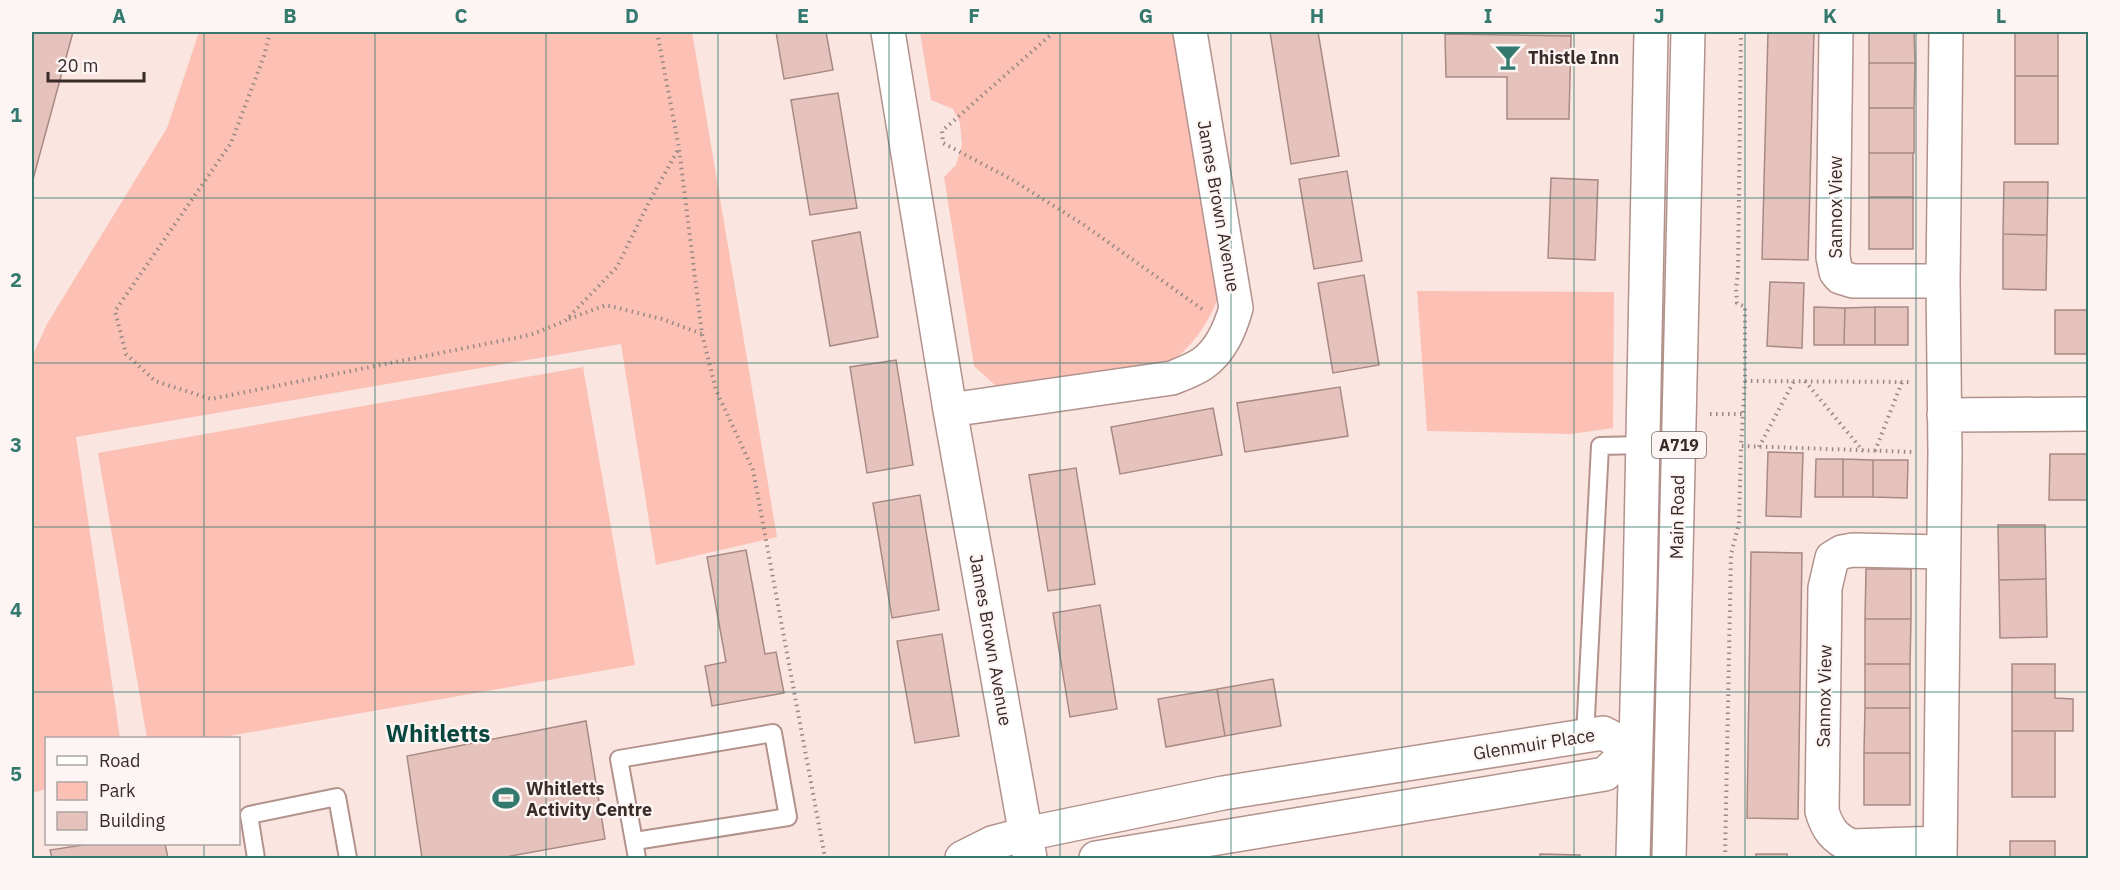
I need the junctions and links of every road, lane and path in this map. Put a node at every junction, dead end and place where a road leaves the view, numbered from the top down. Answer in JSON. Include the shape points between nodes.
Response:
{"nodes":[{"id":1,"x":270,"y":32,"type":"edge"},
{"id":2,"x":657,"y":32,"type":"edge"},
{"id":3,"x":888,"y":32,"type":"edge"},
{"id":4,"x":1054,"y":32,"type":"edge"},
{"id":5,"x":1190,"y":32,"type":"edge"},
{"id":6,"x":1651,"y":32,"type":"edge"},
{"id":7,"x":1688,"y":32,"type":"edge"},
{"id":8,"x":1741,"y":32,"type":"edge"},
{"id":9,"x":1836,"y":32,"type":"edge"},
{"id":10,"x":1946,"y":32,"type":"edge"},
{"id":11,"x":679,"y":148,"type":"junction"},
{"id":12,"x":1943,"y":281,"type":"junction"},
{"id":13,"x":565,"y":321,"type":"junction"},
{"id":14,"x":1229,"y":331,"type":"junction"},
{"id":15,"x":702,"y":334,"type":"junction"},
{"id":16,"x":1745,"y":381,"type":"junction"},
{"id":17,"x":1794,"y":381,"type":"junction"},
{"id":18,"x":1804,"y":381,"type":"junction"},
{"id":19,"x":1902,"y":382,"type":"junction"},
{"id":20,"x":1944,"y":382,"type":"junction"},
{"id":21,"x":950,"y":410,"type":"junction"},
{"id":22,"x":2088,"y":414,"type":"edge"},
{"id":23,"x":1944,"y":415,"type":"junction"},
{"id":24,"x":1643,"y":445,"type":"junction"},
{"id":25,"x":1741,"y":446,"type":"junction"},
{"id":26,"x":1759,"y":447,"type":"junction"},
{"id":27,"x":1863,"y":451,"type":"junction"},
{"id":28,"x":1875,"y":451,"type":"junction"},
{"id":29,"x":1945,"y":453,"type":"junction"},
{"id":30,"x":1943,"y":552,"type":"junction"},
{"id":31,"x":1585,"y":735,"type":"junction"},
{"id":32,"x":1671,"y":746,"type":"junction"},
{"id":33,"x":1633,"y":748,"type":"junction"},
{"id":34,"x":635,"y":841,"type":"junction"},
{"id":35,"x":1028,"y":846,"type":"edge"},
{"id":36,"x":1940,"y":851,"type":"edge"},
{"id":37,"x":256,"y":858,"type":"edge"},
{"id":38,"x":348,"y":858,"type":"edge"},
{"id":39,"x":637,"y":858,"type":"edge"},
{"id":40,"x":825,"y":858,"type":"edge"},
{"id":41,"x":962,"y":858,"type":"edge"},
{"id":42,"x":1096,"y":858,"type":"edge"},
{"id":43,"x":1633,"y":858,"type":"edge"},
{"id":44,"x":1669,"y":858,"type":"edge"},
{"id":45,"x":1725,"y":858,"type":"edge"}],
"edges":[{"from":1,"to":13,"type":"path","via":[[231,143],[115,311],[126,354],[155,381],[211,399],[530,335]]},
{"from":2,"to":11,"type":"path"},
{"from":3,"to":21,"type":"street","name":"James Brown Avenue"},
{"from":4,"to":14,"type":"path","via":[[942,131],[943,143],[1011,179],[1084,225]]},
{"from":5,"to":14,"type":"street","name":"James Brown Avenue","via":[[1236,308]]},
{"from":6,"to":24,"type":"street","name":"Main Road","number":"A719"},
{"from":7,"to":32,"type":"street","name":"Main Road","number":"A719"},
{"from":8,"to":16,"type":"path","via":[[1736,288],[1737,303],[1745,307]]},
{"from":9,"to":12,"type":"street","name":"Sannox View","via":[[1836,272],[1853,281]]},
{"from":10,"to":12,"type":"street","name":"Sannox View"},
{"from":11,"to":13,"type":"path","via":[[617,267]]},
{"from":11,"to":15,"type":"path"},
{"from":12,"to":20,"type":"street","name":"Sannox View"},
{"from":13,"to":15,"type":"path","via":[[606,305]]},
{"from":14,"to":21,"type":"street","name":"James Brown Avenue","via":[[1202,364],[1172,378]]},
{"from":15,"to":40,"type":"path","via":[[716,390],[753,470]]},
{"from":16,"to":17,"type":"path"},
{"from":16,"to":25,"type":"path"},
{"from":17,"to":18,"type":"path"},
{"from":17,"to":26,"type":"path"},
{"from":18,"to":19,"type":"path"},
{"from":18,"to":27,"type":"path"},
{"from":19,"to":20,"type":"path"},
{"from":19,"to":28,"type":"path"},
{"from":20,"to":23,"type":"street","name":"Sannox View"},
{"from":21,"to":35,"type":"street","name":"James Brown Avenue"},
{"from":22,"to":23,"type":"street"},
{"from":23,"to":29,"type":"street","name":"Sannox View"},
{"from":24,"to":31,"type":"lane","via":[[1600,447]]},
{"from":24,"to":33,"type":"street","name":"Main Road","number":"A719"},
{"from":25,"to":26,"type":"path"},
{"from":25,"to":45,"type":"path","via":[[1740,524],[1731,554]]},
{"from":26,"to":27,"type":"path"},
{"from":27,"to":28,"type":"path"},
{"from":28,"to":29,"type":"path"},
{"from":29,"to":30,"type":"street","name":"Sannox View"},
{"from":30,"to":36,"type":"street","name":"Sannox View"},
{"from":30,"to":36,"type":"street","name":"Sannox View","via":[[1842,552],[1832,558],[1828,567],[1824,599],[1822,811],[1826,824],[1851,846]]},
{"from":31,"to":33,"type":"street","name":"Glenmuir Place","via":[[1603,733]]},
{"from":31,"to":35,"type":"street","name":"Glenmuir Place","via":[[1223,793]]},
{"from":32,"to":33,"type":"street"},
{"from":32,"to":44,"type":"street","name":"Main Road","number":"A719"},
{"from":33,"to":42,"type":"street","name":"Glenmuir Place","via":[[1605,774]]},
{"from":33,"to":43,"type":"street","name":"Main Road","number":"A719"},
{"from":34,"to":34,"type":"lane","via":[[619,759],[773,733],[788,817]]},
{"from":34,"to":39,"type":"lane"},
{"from":35,"to":41,"type":"street","name":"Glenmuir Place","via":[[992,843]]},
{"from":37,"to":38,"type":"lane","via":[[249,815],[337,798]]}]}
